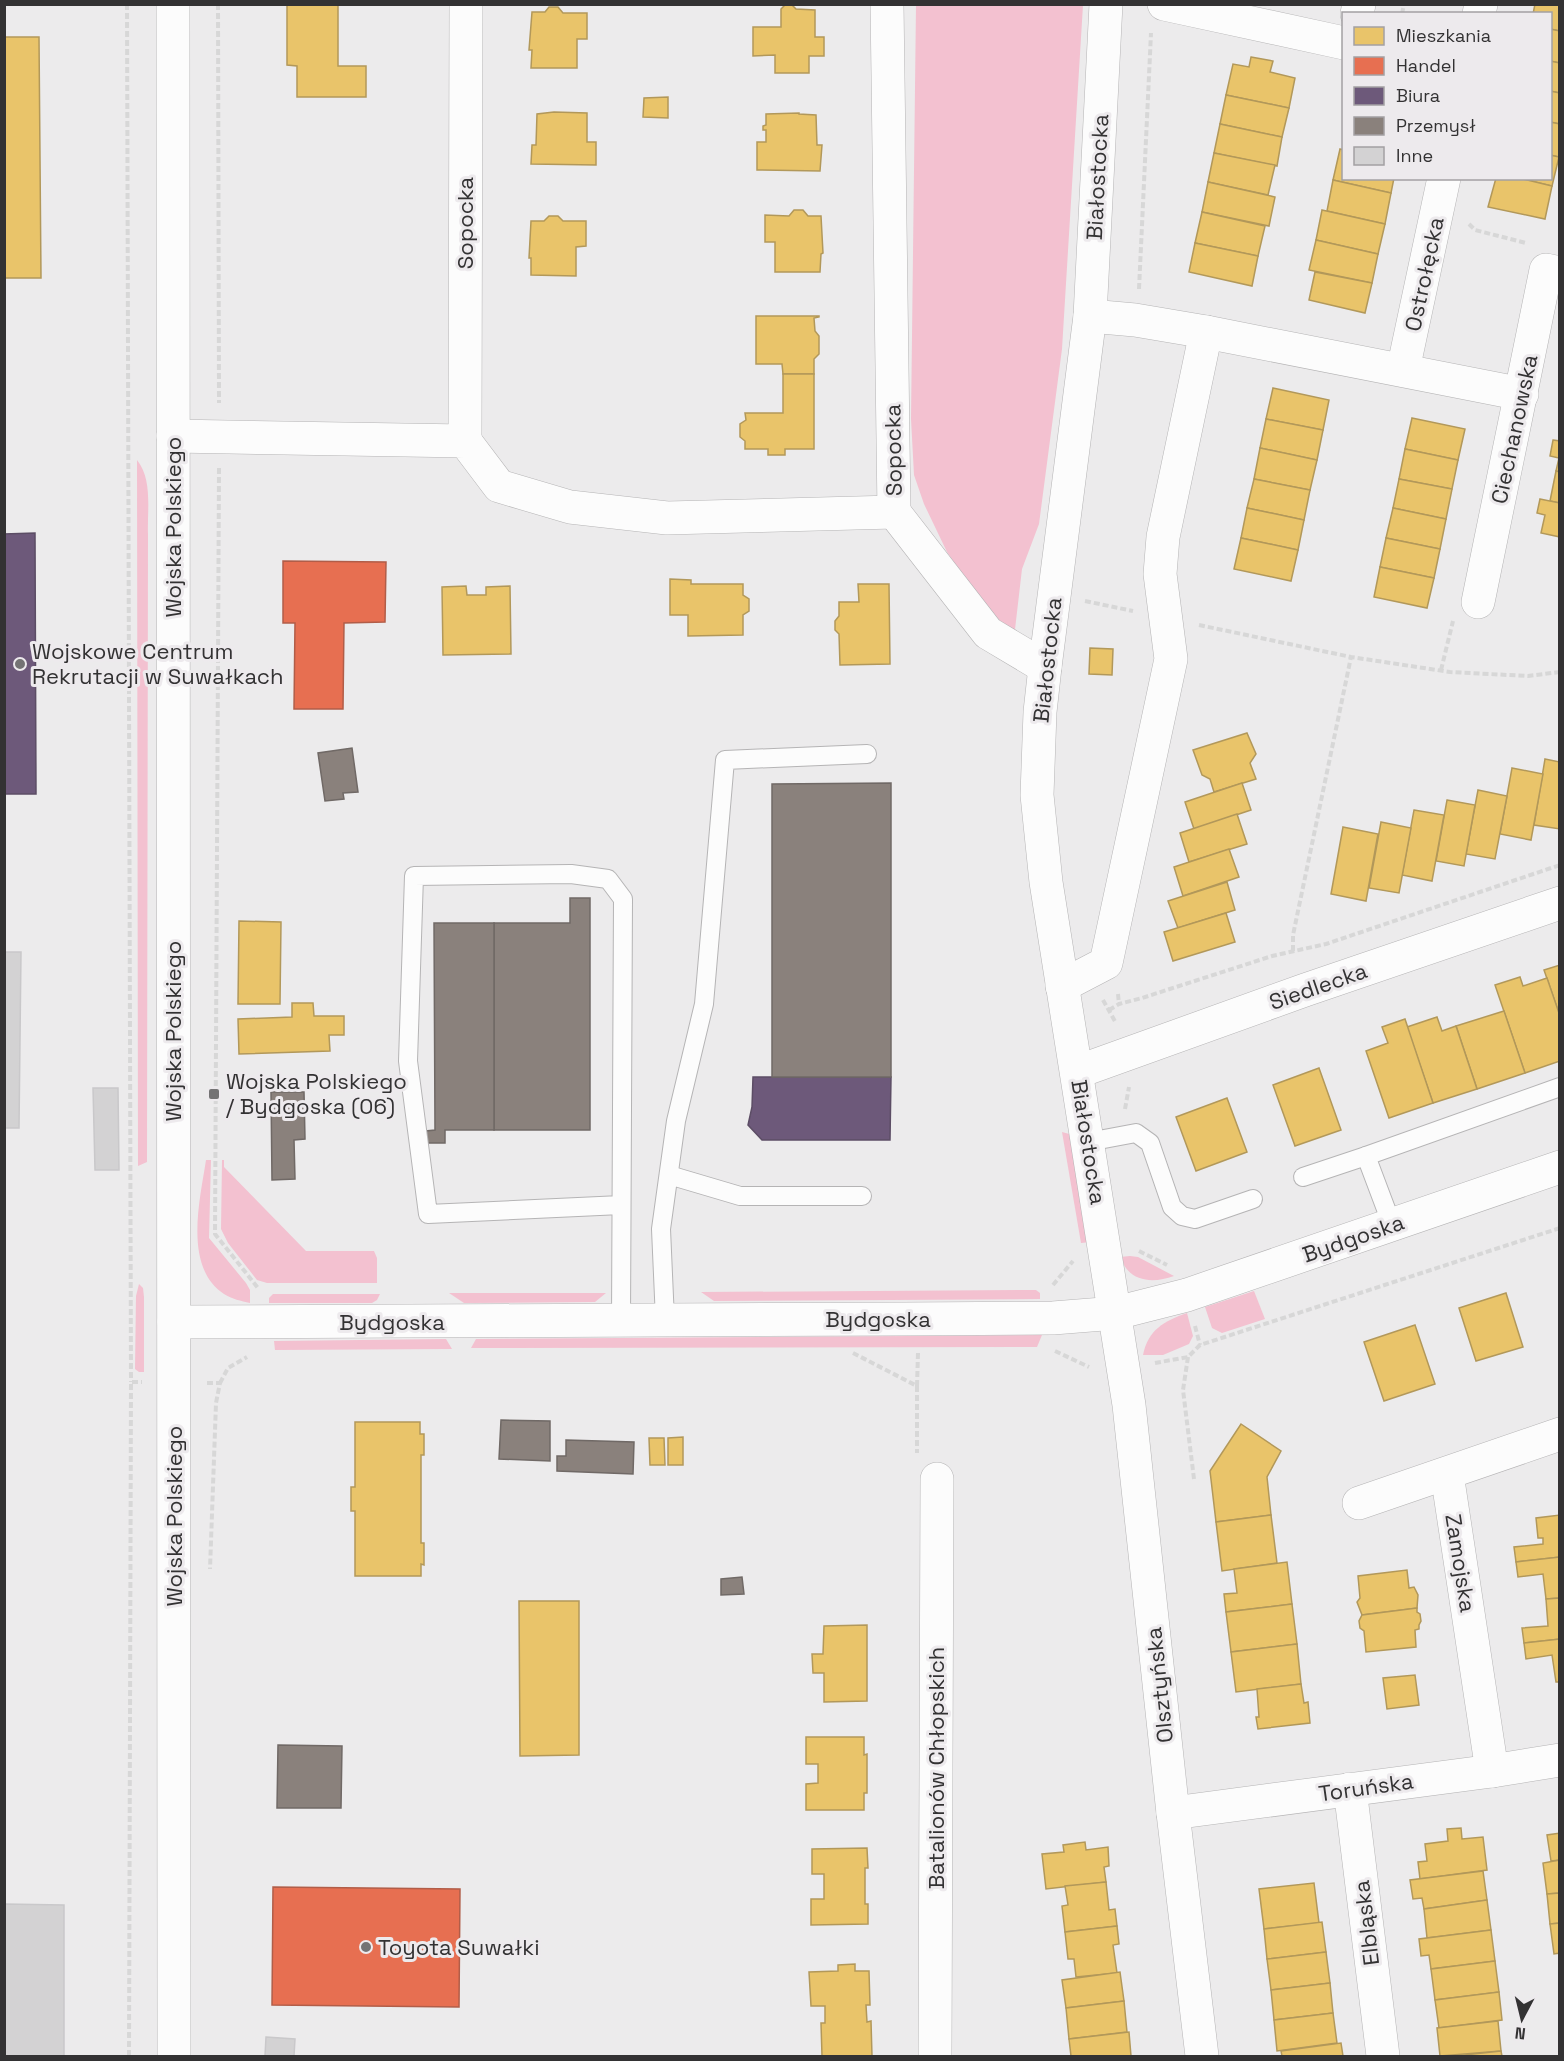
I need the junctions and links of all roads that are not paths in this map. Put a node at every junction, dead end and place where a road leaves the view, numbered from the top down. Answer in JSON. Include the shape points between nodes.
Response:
{"nodes":[{"id":1,"x":173,"y":4,"type":"edge"},
{"id":2,"x":466,"y":4,"type":"edge"},
{"id":3,"x":887,"y":4,"type":"edge"},
{"id":4,"x":1106,"y":4,"type":"edge"},
{"id":5,"x":1158,"y":16,"type":"edge"},
{"id":6,"x":1342,"y":43,"type":"edge"},
{"id":7,"x":1444,"y":180,"type":"edge"},
{"id":8,"x":1560,"y":273,"type":"edge"},
{"id":9,"x":1090,"y":316,"type":"junction"},
{"id":10,"x":1206,"y":332,"type":"junction"},
{"id":11,"x":1403,"y":370,"type":"junction"},
{"id":12,"x":1521,"y":394,"type":"junction"},
{"id":13,"x":173,"y":436,"type":"junction"},
{"id":14,"x":465,"y":441,"type":"junction"},
{"id":15,"x":894,"y":512,"type":"junction"},
{"id":16,"x":1467,"y":607,"type":"road end"},
{"id":17,"x":1044,"y":667,"type":"junction"},
{"id":18,"x":867,"y":754,"type":"dead end"},
{"id":19,"x":1560,"y":903,"type":"edge"},
{"id":20,"x":1062,"y":986,"type":"junction"},
{"id":21,"x":1077,"y":1072,"type":"junction"},
{"id":22,"x":1560,"y":1087,"type":"edge"},
{"id":23,"x":1088,"y":1142,"type":"junction"},
{"id":24,"x":1366,"y":1156,"type":"junction"},
{"id":25,"x":1560,"y":1167,"type":"edge"},
{"id":26,"x":669,"y":1175,"type":"junction"},
{"id":27,"x":1303,"y":1177,"type":"dead end"},
{"id":28,"x":862,"y":1196,"type":"dead end"},
{"id":29,"x":1253,"y":1199,"type":"dead end"},
{"id":30,"x":621,"y":1205,"type":"junction"},
{"id":31,"x":1392,"y":1225,"type":"junction"},
{"id":32,"x":1116,"y":1313,"type":"junction"},
{"id":33,"x":621,"y":1320,"type":"junction"},
{"id":34,"x":666,"y":1320,"type":"junction"},
{"id":35,"x":174,"y":1322,"type":"junction"},
{"id":36,"x":1560,"y":1434,"type":"edge"},
{"id":37,"x":1448,"y":1474,"type":"junction"},
{"id":38,"x":936,"y":1479,"type":"road end"},
{"id":39,"x":1359,"y":1503,"type":"dead end"},
{"id":40,"x":1560,"y":1760,"type":"edge"},
{"id":41,"x":1492,"y":1770,"type":"junction"},
{"id":42,"x":1350,"y":1789,"type":"junction"},
{"id":43,"x":1173,"y":1813,"type":"junction"},
{"id":44,"x":174,"y":2056,"type":"edge"},
{"id":45,"x":935,"y":2056,"type":"edge"},
{"id":46,"x":1202,"y":2056,"type":"edge"},
{"id":47,"x":1383,"y":2056,"type":"edge"}],
"edges":[{"from":1,"to":13,"type":"street","name":"Wojska Polskiego"},
{"from":2,"to":14,"type":"street","name":"Sopocka"},
{"from":3,"to":15,"type":"street","name":"Sopocka"},
{"from":4,"to":9,"type":"street","name":"Białostocka"},
{"from":5,"to":6,"type":"street"},
{"from":7,"to":11,"type":"street","name":"Ostrołęcka"},
{"from":8,"to":12,"type":"street","name":"Ciechanowska","via":[[1546,270]]},
{"from":9,"to":10,"type":"street"},
{"from":9,"to":17,"type":"street","name":"Białostocka"},
{"from":10,"to":11,"type":"street"},
{"from":10,"to":20,"type":"street","via":[[1163,537],[1160,574],[1171,659],[1106,963]]},
{"from":11,"to":12,"type":"street"},
{"from":12,"to":16,"type":"street","name":"Ciechanowska"},
{"from":13,"to":14,"type":"street"},
{"from":13,"to":35,"type":"street","name":"Wojska Polskiego"},
{"from":14,"to":15,"type":"street","name":"Sopocka","via":[[499,486],[570,507],[667,518]]},
{"from":15,"to":17,"type":"street","via":[[988,633]]},
{"from":17,"to":20,"type":"street","name":"Białostocka","via":[[1036,795]]},
{"from":18,"to":26,"type":"lane","via":[[725,760],[704,1004],[676,1121]]},
{"from":19,"to":21,"type":"street","name":"Siedlecka"},
{"from":20,"to":21,"type":"street","name":"Białostocka"},
{"from":21,"to":23,"type":"street","name":"Białostocka"},
{"from":22,"to":24,"type":"lane"},
{"from":23,"to":29,"type":"lane","via":[[1136,1133],[1150,1143],[1172,1207],[1182,1216],[1195,1219]]},
{"from":23,"to":32,"type":"street","name":"Białostocka"},
{"from":24,"to":27,"type":"lane"},
{"from":24,"to":31,"type":"lane"},
{"from":25,"to":31,"type":"street","name":"Bydgoska"},
{"from":26,"to":28,"type":"lane","via":[[740,1196]]},
{"from":26,"to":34,"type":"lane","via":[[661,1229]]},
{"from":30,"to":30,"type":"lane","via":[[623,899],[608,879],[572,874],[414,876],[408,1061],[428,1214]]},
{"from":30,"to":33,"type":"lane"},
{"from":31,"to":32,"type":"street","name":"Bydgoska","via":[[1186,1295]]},
{"from":32,"to":34,"type":"street","name":"Bydgoska","via":[[1053,1318]]},
{"from":32,"to":43,"type":"street","name":"Olsztyńska"},
{"from":33,"to":34,"type":"street","name":"Bydgoska"},
{"from":33,"to":35,"type":"street","name":"Bydgoska"},
{"from":35,"to":44,"type":"street","name":"Wojska Polskiego"},
{"from":36,"to":37,"type":"street"},
{"from":37,"to":39,"type":"street"},
{"from":37,"to":41,"type":"street","name":"Zamojska"},
{"from":38,"to":45,"type":"street","name":"Batalionów Chłopskich"},
{"from":40,"to":41,"type":"street","name":"Toruńska"},
{"from":41,"to":42,"type":"street","name":"Toruńska"},
{"from":42,"to":43,"type":"street","name":"Toruńska"},
{"from":42,"to":47,"type":"street","name":"Elbląska"},
{"from":43,"to":46,"type":"street","name":"Olsztyńska"}]}
